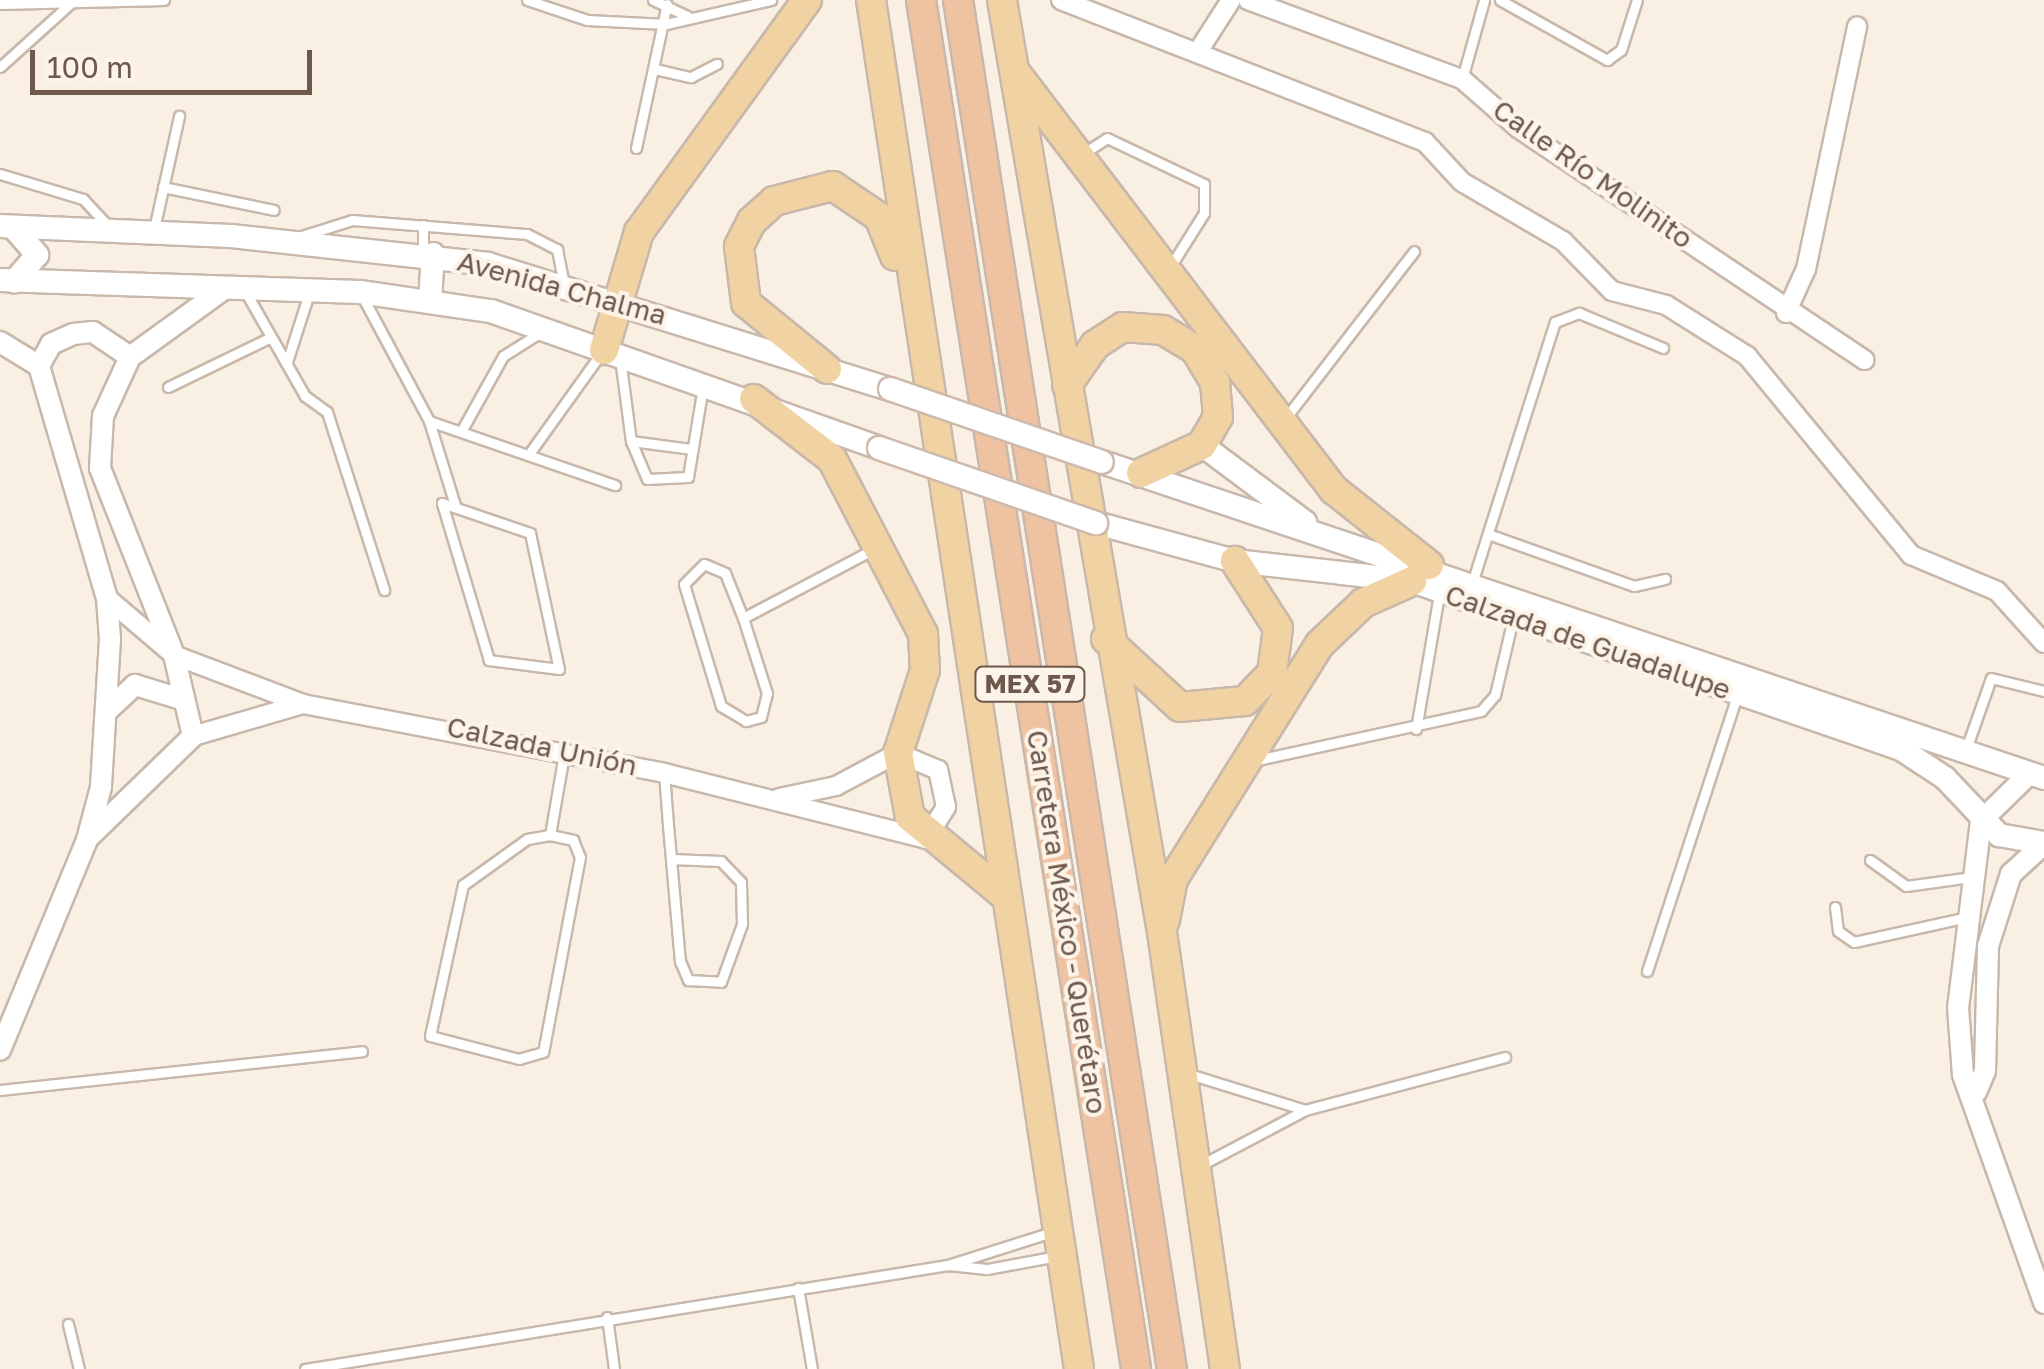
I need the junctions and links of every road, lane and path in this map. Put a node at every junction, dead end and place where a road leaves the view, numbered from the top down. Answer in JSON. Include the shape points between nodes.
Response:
{"nodes":[{"id":1,"x":164,"y":0,"type":"edge"},
{"id":2,"x":527,"y":0,"type":"edge"},
{"id":3,"x":654,"y":0,"type":"edge"},
{"id":4,"x":744,"y":0,"type":"edge"},
{"id":5,"x":771,"y":0,"type":"edge"},
{"id":6,"x":807,"y":0,"type":"edge"},
{"id":7,"x":870,"y":0,"type":"edge"},
{"id":8,"x":922,"y":0,"type":"edge"},
{"id":9,"x":958,"y":0,"type":"edge"},
{"id":10,"x":1002,"y":0,"type":"edge"},
{"id":11,"x":1061,"y":0,"type":"edge"},
{"id":12,"x":1231,"y":0,"type":"edge"},
{"id":13,"x":1248,"y":0,"type":"edge"},
{"id":14,"x":1484,"y":0,"type":"edge"},
{"id":15,"x":1500,"y":0,"type":"edge"},
{"id":16,"x":1637,"y":0,"type":"edge"},
{"id":17,"x":72,"y":2,"type":"edge"},
{"id":18,"x":0,"y":4,"type":"edge"},
{"id":19,"x":668,"y":4,"type":"junction"},
{"id":20,"x":755,"y":6,"type":"junction"},
{"id":21,"x":687,"y":16,"type":"junction"},
{"id":22,"x":666,"y":24,"type":"junction"},
{"id":23,"x":1857,"y":26,"type":"dead end"},
{"id":24,"x":1199,"y":50,"type":"junction"},
{"id":25,"x":718,"y":64,"type":"dead end"},
{"id":26,"x":0,"y":67,"type":"edge"},
{"id":27,"x":655,"y":69,"type":"junction"},
{"id":28,"x":1014,"y":72,"type":"junction"},
{"id":29,"x":1462,"y":79,"type":"junction"},
{"id":30,"x":179,"y":116,"type":"dead end"},
{"id":31,"x":636,"y":148,"type":"dead end"},
{"id":32,"x":1083,"y":156,"type":"junction"},
{"id":33,"x":0,"y":174,"type":"edge"},
{"id":34,"x":163,"y":187,"type":"junction"},
{"id":35,"x":274,"y":210,"type":"dead end"},
{"id":36,"x":423,"y":226,"type":"junction"},
{"id":37,"x":6,"y":227,"type":"edge"},
{"id":38,"x":110,"y":229,"type":"junction"},
{"id":39,"x":154,"y":232,"type":"junction"},
{"id":40,"x":291,"y":241,"type":"junction"},
{"id":41,"x":1414,"y":251,"type":"dead end"},
{"id":42,"x":428,"y":253,"type":"junction"},
{"id":43,"x":1168,"y":270,"type":"junction"},
{"id":44,"x":7,"y":280,"type":"edge"},
{"id":45,"x":564,"y":285,"type":"junction"},
{"id":46,"x":234,"y":289,"type":"junction"},
{"id":47,"x":310,"y":290,"type":"junction"},
{"id":48,"x":910,"y":291,"type":"junction"},
{"id":49,"x":360,"y":292,"type":"junction"},
{"id":50,"x":430,"y":300,"type":"junction"},
{"id":51,"x":620,"y":300,"type":"junction"},
{"id":52,"x":1786,"y":313,"type":"junction"},
{"id":53,"x":546,"y":329,"type":"junction"},
{"id":54,"x":271,"y":337,"type":"junction"},
{"id":55,"x":0,"y":342,"type":"edge"},
{"id":56,"x":1663,"y":348,"type":"dead end"},
{"id":57,"x":612,"y":353,"type":"junction"},
{"id":58,"x":130,"y":357,"type":"junction"},
{"id":59,"x":1864,"y":360,"type":"dead end"},
{"id":60,"x":286,"y":362,"type":"junction"},
{"id":61,"x":39,"y":366,"type":"junction"},
{"id":62,"x":827,"y":369,"type":"junction"},
{"id":63,"x":703,"y":382,"type":"junction"},
{"id":64,"x":1067,"y":385,"type":"junction"},
{"id":65,"x":168,"y":388,"type":"dead end"},
{"id":66,"x":754,"y":399,"type":"junction"},
{"id":67,"x":428,"y":421,"type":"junction"},
{"id":68,"x":1282,"y":422,"type":"junction"},
{"id":69,"x":463,"y":428,"type":"junction"},
{"id":70,"x":631,"y":441,"type":"junction"},
{"id":71,"x":1202,"y":444,"type":"junction"},
{"id":72,"x":692,"y":449,"type":"junction"},
{"id":73,"x":530,"y":450,"type":"junction"},
{"id":74,"x":1102,"y":462,"type":"joint"},
{"id":75,"x":1140,"y":473,"type":"junction"},
{"id":76,"x":615,"y":485,"type":"dead end"},
{"id":77,"x":456,"y":505,"type":"junction"},
{"id":78,"x":1096,"y":523,"type":"joint"},
{"id":79,"x":1320,"y":534,"type":"junction"},
{"id":80,"x":1488,"y":534,"type":"junction"},
{"id":81,"x":878,"y":547,"type":"junction"},
{"id":82,"x":1235,"y":561,"type":"junction"},
{"id":83,"x":1665,"y":578,"type":"dead end"},
{"id":84,"x":1427,"y":579,"type":"junction"},
{"id":85,"x":1473,"y":580,"type":"junction"},
{"id":86,"x":384,"y":590,"type":"dead end"},
{"id":87,"x":107,"y":598,"type":"junction"},
{"id":88,"x":1513,"y":615,"type":"junction"},
{"id":89,"x":744,"y":618,"type":"junction"},
{"id":90,"x":1105,"y":638,"type":"junction"},
{"id":91,"x":2044,"y":642,"type":"edge"},
{"id":92,"x":174,"y":655,"type":"junction"},
{"id":93,"x":2044,"y":690,"type":"edge"},
{"id":94,"x":1737,"y":695,"type":"junction"},
{"id":95,"x":181,"y":699,"type":"junction"},
{"id":96,"x":303,"y":704,"type":"junction"},
{"id":97,"x":108,"y":710,"type":"junction"},
{"id":98,"x":1416,"y":729,"type":"junction"},
{"id":99,"x":192,"y":736,"type":"junction"},
{"id":100,"x":1966,"y":751,"type":"junction"},
{"id":101,"x":565,"y":752,"type":"junction"},
{"id":102,"x":898,"y":753,"type":"junction"},
{"id":103,"x":1247,"y":762,"type":"junction"},
{"id":104,"x":2040,"y":770,"type":"edge"},
{"id":105,"x":664,"y":773,"type":"junction"},
{"id":106,"x":779,"y":798,"type":"junction"},
{"id":107,"x":1981,"y":821,"type":"junction"},
{"id":108,"x":550,"y":835,"type":"junction"},
{"id":109,"x":926,"y":839,"type":"junction"},
{"id":110,"x":87,"y":840,"type":"junction"},
{"id":111,"x":2044,"y":843,"type":"edge"},
{"id":112,"x":671,"y":860,"type":"junction"},
{"id":113,"x":1870,"y":860,"type":"dead end"},
{"id":114,"x":1980,"y":876,"type":"junction"},
{"id":115,"x":1002,"y":894,"type":"junction"},
{"id":116,"x":1835,"y":906,"type":"dead end"},
{"id":117,"x":1971,"y":916,"type":"junction"},
{"id":118,"x":1162,"y":932,"type":"junction"},
{"id":119,"x":1646,"y":971,"type":"dead end"},
{"id":120,"x":0,"y":1050,"type":"edge"},
{"id":121,"x":362,"y":1051,"type":"dead end"},
{"id":122,"x":1506,"y":1057,"type":"dead end"},
{"id":123,"x":1182,"y":1072,"type":"junction"},
{"id":124,"x":0,"y":1090,"type":"edge"},
{"id":125,"x":1976,"y":1092,"type":"junction"},
{"id":126,"x":1305,"y":1110,"type":"junction"},
{"id":127,"x":1196,"y":1167,"type":"junction"},
{"id":128,"x":1060,"y":1243,"type":"junction"},
{"id":129,"x":948,"y":1265,"type":"junction"},
{"id":130,"x":798,"y":1288,"type":"junction"},
{"id":131,"x":2044,"y":1304,"type":"edge"},
{"id":132,"x":608,"y":1318,"type":"junction"},
{"id":133,"x":68,"y":1324,"type":"dead end"},
{"id":134,"x":79,"y":1369,"type":"edge"},
{"id":135,"x":305,"y":1369,"type":"edge"},
{"id":136,"x":614,"y":1369,"type":"edge"},
{"id":137,"x":812,"y":1369,"type":"edge"},
{"id":138,"x":1079,"y":1369,"type":"edge"},
{"id":139,"x":1136,"y":1369,"type":"edge"},
{"id":140,"x":1172,"y":1369,"type":"edge"},
{"id":141,"x":1225,"y":1369,"type":"edge"}],
"edges":[{"from":1,"to":17,"type":"lane"},
{"from":2,"to":22,"type":"lane","via":[[587,20]]},
{"from":3,"to":19,"type":"lane"},
{"from":4,"to":20,"type":"lane"},
{"from":5,"to":20,"type":"lane"},
{"from":6,"to":51,"type":"main road","via":[[639,232]]},
{"from":7,"to":48,"type":"main road"},
{"from":8,"to":139,"type":"highway","name":"Carretera México - Querétaro","number":"MEX 57"},
{"from":9,"to":140,"type":"highway","name":"Carretera México - Querétaro","number":"MEX 57"},
{"from":10,"to":28,"type":"main road"},
{"from":11,"to":24,"type":"street"},
{"from":12,"to":24,"type":"street"},
{"from":13,"to":29,"type":"street","name":"Calle Río Molinito"},
{"from":14,"to":29,"type":"lane"},
{"from":15,"to":16,"type":"lane","via":[[1607,60],[1620,50]]},
{"from":17,"to":18,"type":"lane"},
{"from":17,"to":26,"type":"lane"},
{"from":19,"to":21,"type":"lane"},
{"from":19,"to":22,"type":"lane"},
{"from":20,"to":21,"type":"lane"},
{"from":21,"to":22,"type":"lane"},
{"from":22,"to":27,"type":"lane"},
{"from":23,"to":52,"type":"street","via":[[1806,268]]},
{"from":24,"to":91,"type":"street","via":[[1275,89],[1425,142],[1462,182],[1563,241],[1612,291],[1666,305],[1747,356],[1911,555],[1997,591]]},
{"from":25,"to":27,"type":"lane","via":[[691,77]]},
{"from":27,"to":31,"type":"lane"},
{"from":28,"to":32,"type":"main road"},
{"from":28,"to":64,"type":"main road"},
{"from":29,"to":52,"type":"street","name":"Calle Río Molinito"},
{"from":30,"to":34,"type":"lane"},
{"from":32,"to":43,"type":"main road"},
{"from":32,"to":43,"type":"lane","via":[[1088,142],[1107,138],[1204,184],[1204,213]]},
{"from":33,"to":38,"type":"lane","via":[[82,199]]},
{"from":34,"to":35,"type":"lane"},
{"from":34,"to":39,"type":"lane"},
{"from":36,"to":40,"type":"lane","via":[[352,220]]},
{"from":36,"to":42,"type":"lane"},
{"from":36,"to":45,"type":"lane","via":[[546,240],[562,261]]},
{"from":37,"to":38,"type":"main road","name":"Avenida Chalma"},
{"from":37,"to":44,"type":"main road","via":[[37,255]]},
{"from":38,"to":39,"type":"main road","name":"Avenida Chalma"},
{"from":39,"to":40,"type":"main road","name":"Avenida Chalma"},
{"from":40,"to":42,"type":"main road","name":"Avenida Chalma"},
{"from":41,"to":68,"type":"lane"},
{"from":42,"to":45,"type":"main road","name":"Avenida Chalma"},
{"from":42,"to":50,"type":"main road"},
{"from":43,"to":68,"type":"main road"},
{"from":44,"to":46,"type":"main road","name":"Avenida Chalma"},
{"from":45,"to":51,"type":"main road","name":"Avenida Chalma"},
{"from":46,"to":47,"type":"main road","name":"Avenida Chalma"},
{"from":46,"to":54,"type":"lane"},
{"from":46,"to":58,"type":"street"},
{"from":47,"to":49,"type":"main road","name":"Avenida Chalma"},
{"from":47,"to":60,"type":"lane"},
{"from":48,"to":62,"type":"main road","via":[[879,217],[859,196],[806,187],[763,211],[739,246],[746,304]]},
{"from":48,"to":115,"type":"main road"},
{"from":49,"to":50,"type":"main road","name":"Avenida Chalma"},
{"from":49,"to":67,"type":"lane"},
{"from":50,"to":53,"type":"main road","name":"Avenida Chalma"},
{"from":51,"to":57,"type":"main road"},
{"from":51,"to":62,"type":"main road","name":"Avenida Chalma"},
{"from":52,"to":59,"type":"street","name":"Calle Río Molinito"},
{"from":53,"to":57,"type":"main road","name":"Avenida Chalma"},
{"from":53,"to":69,"type":"lane","via":[[503,356]]},
{"from":54,"to":60,"type":"lane"},
{"from":54,"to":65,"type":"lane"},
{"from":55,"to":61,"type":"street"},
{"from":56,"to":80,"type":"lane","via":[[1579,313],[1555,322]]},
{"from":57,"to":63,"type":"main road","name":"Avenida Chalma"},
{"from":57,"to":70,"type":"lane"},
{"from":57,"to":73,"type":"lane"},
{"from":58,"to":61,"type":"street","via":[[92,332],[73,334]]},
{"from":58,"to":92,"type":"street","via":[[103,416],[100,468]]},
{"from":60,"to":86,"type":"lane","via":[[305,396],[327,412]]},
{"from":61,"to":87,"type":"street"},
{"from":62,"to":74,"type":"main road","name":"Avenida Chalma","bridge":true},
{"from":63,"to":66,"type":"main road","name":"Avenida Chalma"},
{"from":63,"to":72,"type":"lane"},
{"from":64,"to":71,"type":"main road","via":[[1095,345],[1123,327],[1163,330],[1195,349],[1214,382],[1218,417]]},
{"from":64,"to":90,"type":"main road"},
{"from":66,"to":78,"type":"main road","name":"Avenida Chalma","bridge":true},
{"from":66,"to":81,"type":"main road","via":[[832,459]]},
{"from":67,"to":69,"type":"lane"},
{"from":67,"to":77,"type":"lane"},
{"from":68,"to":84,"type":"main road","via":[[1368,525]]},
{"from":69,"to":73,"type":"lane"},
{"from":70,"to":72,"type":"lane"},
{"from":70,"to":72,"type":"lane","via":[[654,481],[682,482]]},
{"from":71,"to":75,"type":"main road"},
{"from":71,"to":79,"type":"main road"},
{"from":73,"to":76,"type":"lane"},
{"from":74,"to":75,"type":"main road","name":"Calzada de Guadalupe"},
{"from":75,"to":79,"type":"main road","name":"Calzada de Guadalupe"},
{"from":77,"to":77,"type":"lane","via":[[437,512],[490,660],[559,669],[530,532]]},
{"from":78,"to":82,"type":"main road","name":"Calzada de Guadalupe"},
{"from":79,"to":84,"type":"main road","name":"Calzada de Guadalupe"},
{"from":80,"to":83,"type":"lane","via":[[1634,586]]},
{"from":80,"to":85,"type":"lane"},
{"from":81,"to":89,"type":"lane"},
{"from":81,"to":102,"type":"main road","via":[[923,634],[925,670]]},
{"from":82,"to":84,"type":"main road","name":"Calzada de Guadalupe"},
{"from":82,"to":90,"type":"main road","via":[[1278,628],[1272,673],[1245,701],[1180,707]]},
{"from":84,"to":85,"type":"main road","name":"Calzada de Guadalupe"},
{"from":84,"to":88,"type":"main road","name":"Calzada de Guadalupe"},
{"from":84,"to":98,"type":"lane"},
{"from":84,"to":103,"type":"main road","via":[[1363,604],[1320,644]]},
{"from":85,"to":100,"type":"main road","name":"Calzada de Guadalupe"},
{"from":87,"to":92,"type":"street","name":"Calzada Unión"},
{"from":87,"to":97,"type":"street"},
{"from":88,"to":94,"type":"main road","name":"Calzada de Guadalupe"},
{"from":88,"to":98,"type":"lane","via":[[1488,703]]},
{"from":89,"to":89,"type":"lane","via":[[726,573],[689,569],[686,594],[721,706],[746,721],[768,706]]},
{"from":90,"to":118,"type":"main road"},
{"from":92,"to":95,"type":"street"},
{"from":92,"to":96,"type":"street","name":"Calzada Unión"},
{"from":93,"to":100,"type":"lane","via":[[1991,678]]},
{"from":94,"to":107,"type":"main road","name":"Calzada de Guadalupe","via":[[1901,749],[1945,778]]},
{"from":94,"to":119,"type":"lane"},
{"from":95,"to":97,"type":"street","via":[[135,685]]},
{"from":95,"to":99,"type":"street"},
{"from":96,"to":99,"type":"street","name":"Calzada Unión"},
{"from":96,"to":101,"type":"street","name":"Calzada Unión"},
{"from":97,"to":110,"type":"street"},
{"from":98,"to":103,"type":"lane"},
{"from":99,"to":110,"type":"street","name":"Calzada Unión"},
{"from":100,"to":104,"type":"main road","name":"Calzada de Guadalupe"},
{"from":101,"to":105,"type":"street","name":"Calzada Unión"},
{"from":101,"to":108,"type":"lane"},
{"from":102,"to":106,"type":"street","name":"Calzada Unión","via":[[836,786]]},
{"from":102,"to":109,"type":"main road","via":[[910,817]]},
{"from":102,"to":109,"type":"street","via":[[938,770],[946,807]]},
{"from":103,"to":118,"type":"main road","via":[[1174,878]]},
{"from":104,"to":107,"type":"street"},
{"from":105,"to":106,"type":"street","name":"Calzada Unión"},
{"from":105,"to":112,"type":"lane"},
{"from":106,"to":109,"type":"street","name":"Calzada Unión"},
{"from":107,"to":111,"type":"main road","name":"Calzada de Guadalupe","via":[[2010,838]]},
{"from":107,"to":114,"type":"street"},
{"from":108,"to":108,"type":"lane","via":[[527,839],[463,885],[430,1036],[519,1059],[543,1052],[580,857],[572,840]]},
{"from":109,"to":115,"type":"main road"},
{"from":110,"to":120,"type":"street"},
{"from":111,"to":125,"type":"street","via":[[2011,874],[1988,946],[1984,1071]]},
{"from":112,"to":112,"type":"lane","via":[[721,861],[741,882],[740,935],[721,982],[688,980]]},
{"from":113,"to":114,"type":"lane","via":[[1906,886]]},
{"from":114,"to":117,"type":"street"},
{"from":115,"to":128,"type":"main road"},
{"from":116,"to":117,"type":"lane","via":[[1838,931],[1854,942]]},
{"from":117,"to":125,"type":"street","via":[[1959,1028],[1963,1075]]},
{"from":118,"to":123,"type":"main road"},
{"from":121,"to":124,"type":"lane"},
{"from":122,"to":126,"type":"lane"},
{"from":123,"to":126,"type":"lane"},
{"from":123,"to":127,"type":"main road"},
{"from":125,"to":131,"type":"street"},
{"from":126,"to":127,"type":"lane"},
{"from":127,"to":141,"type":"main road"},
{"from":128,"to":129,"type":"lane"},
{"from":128,"to":129,"type":"lane","via":[[993,1269]]},
{"from":128,"to":138,"type":"main road"},
{"from":129,"to":130,"type":"lane"},
{"from":130,"to":132,"type":"lane"},
{"from":130,"to":137,"type":"lane"},
{"from":132,"to":135,"type":"lane"},
{"from":132,"to":136,"type":"lane"},
{"from":133,"to":134,"type":"lane"}]}
